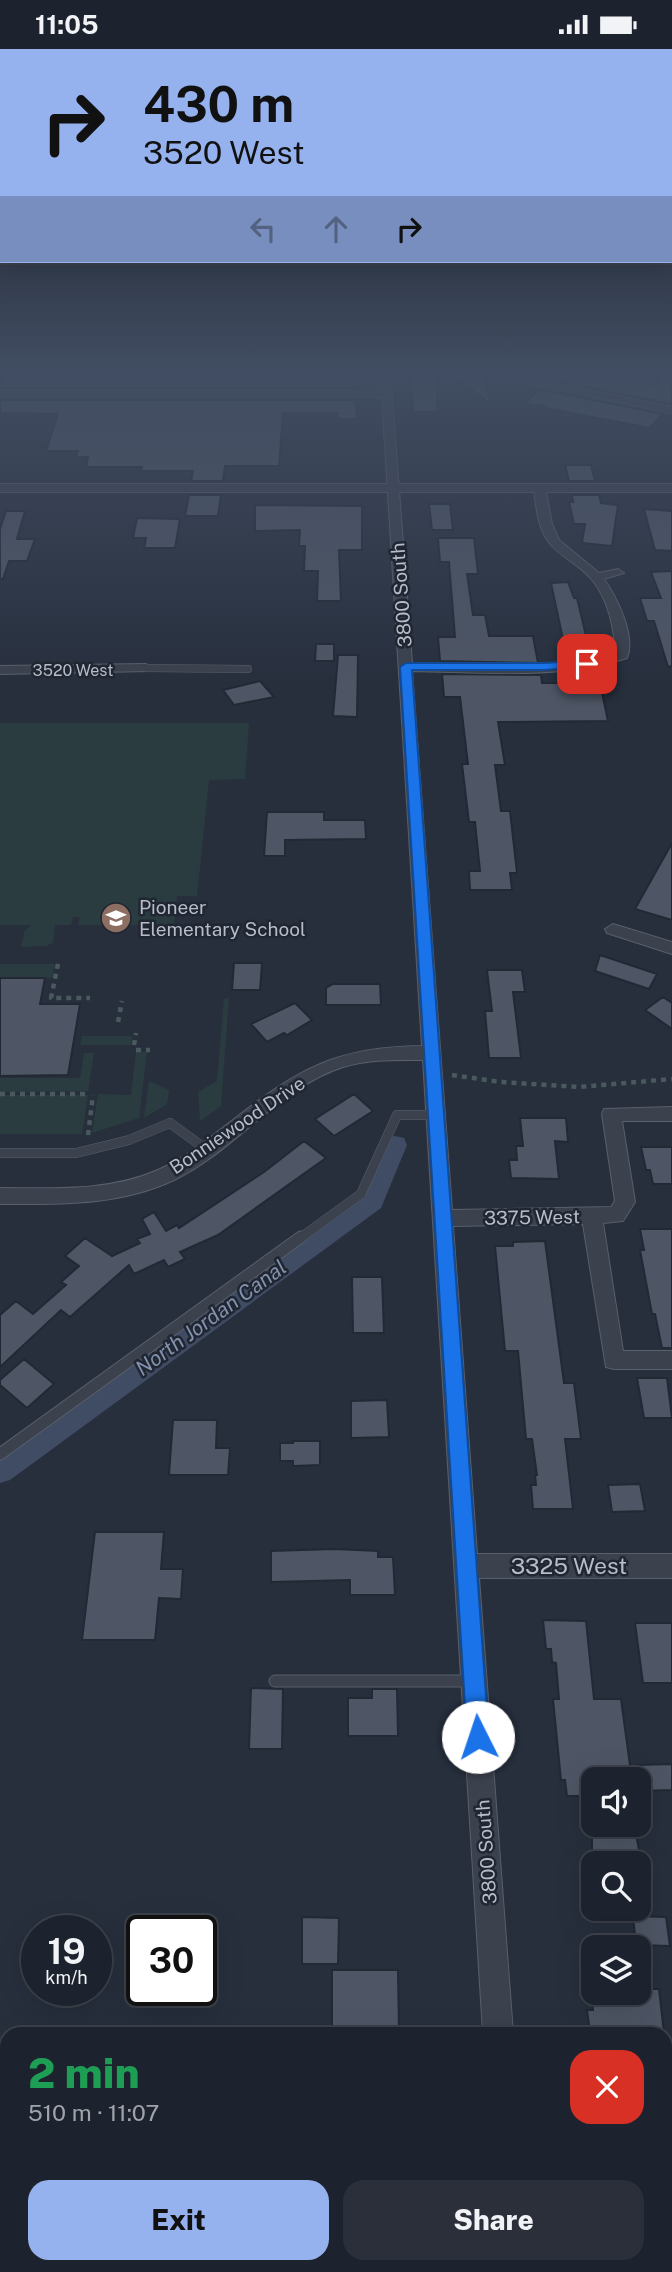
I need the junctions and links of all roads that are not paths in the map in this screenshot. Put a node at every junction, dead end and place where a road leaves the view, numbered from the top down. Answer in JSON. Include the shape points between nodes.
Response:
{"nodes":[{"id":1,"x":393,"y":475,"type":"edge"},
{"id":2,"x":0,"y":488,"type":"edge"},
{"id":3,"x":394,"y":488,"type":"junction"},
{"id":4,"x":539,"y":488,"type":"junction"},
{"id":5,"x":672,"y":488,"type":"edge"},
{"id":6,"x":618,"y":573,"type":"dead end"},
{"id":7,"x":597,"y":577,"type":"junction"},
{"id":8,"x":406,"y":667,"type":"junction"},
{"id":9,"x":146,"y":668,"type":"joint"},
{"id":10,"x":0,"y":670,"type":"edge"},
{"id":11,"x":248,"y":670,"type":"dead end"},
{"id":12,"x":613,"y":929,"type":"dead end"},
{"id":13,"x":672,"y":948,"type":"edge"},
{"id":14,"x":432,"y":1053,"type":"junction"},
{"id":15,"x":672,"y":1114,"type":"edge"},
{"id":16,"x":436,"y":1115,"type":"junction"},
{"id":17,"x":207,"y":1150,"type":"junction"},
{"id":18,"x":0,"y":1153,"type":"edge"},
{"id":19,"x":0,"y":1196,"type":"edge"},
{"id":20,"x":592,"y":1217,"type":"junction"},
{"id":21,"x":443,"y":1218,"type":"junction"},
{"id":22,"x":672,"y":1360,"type":"edge"},
{"id":23,"x":0,"y":1454,"type":"edge"},
{"id":24,"x":467,"y":1566,"type":"junction"},
{"id":25,"x":672,"y":1566,"type":"edge"},
{"id":26,"x":275,"y":1681,"type":"dead end"},
{"id":27,"x":474,"y":1681,"type":"junction"},
{"id":28,"x":498,"y":2027,"type":"edge"}],
"edges":[{"from":1,"to":3,"type":"street","name":"3800 South"},
{"from":2,"to":3,"type":"street"},
{"from":3,"to":4,"type":"street"},
{"from":3,"to":8,"type":"street","name":"3800 South"},
{"from":4,"to":5,"type":"street"},
{"from":4,"to":7,"type":"street","via":[[550,535],[561,550]]},
{"from":6,"to":7,"type":"street"},
{"from":7,"to":8,"type":"street","via":[[610,599],[622,655],[560,666]]},
{"from":8,"to":14,"type":"street","name":"3800 South"},
{"from":9,"to":10,"type":"street","name":"3520 West"},
{"from":9,"to":11,"type":"lane"},
{"from":12,"to":13,"type":"street"},
{"from":14,"to":16,"type":"street","name":"3800 South"},
{"from":14,"to":17,"type":"street","name":"Bonniewood Drive","via":[[373,1055],[331,1065],[302,1080]]},
{"from":15,"to":20,"type":"street","name":"3375 West","via":[[611,1115],[625,1202],[621,1212]]},
{"from":16,"to":21,"type":"street","name":"3800 South"},
{"from":16,"to":23,"type":"lane","via":[[397,1115],[361,1194]]},
{"from":17,"to":18,"type":"lane","via":[[170,1123],[130,1140],[76,1153]]},
{"from":17,"to":19,"type":"street","name":"Bonniewood Drive","via":[[167,1174],[121,1191]]},
{"from":20,"to":21,"type":"street","name":"3375 West"},
{"from":20,"to":22,"type":"street","via":[[614,1360]]},
{"from":21,"to":24,"type":"street","name":"3800 South"},
{"from":24,"to":25,"type":"street","name":"3325 West"},
{"from":24,"to":27,"type":"street","name":"3800 South"},
{"from":26,"to":27,"type":"lane"},
{"from":27,"to":28,"type":"street","name":"3800 South"}]}
